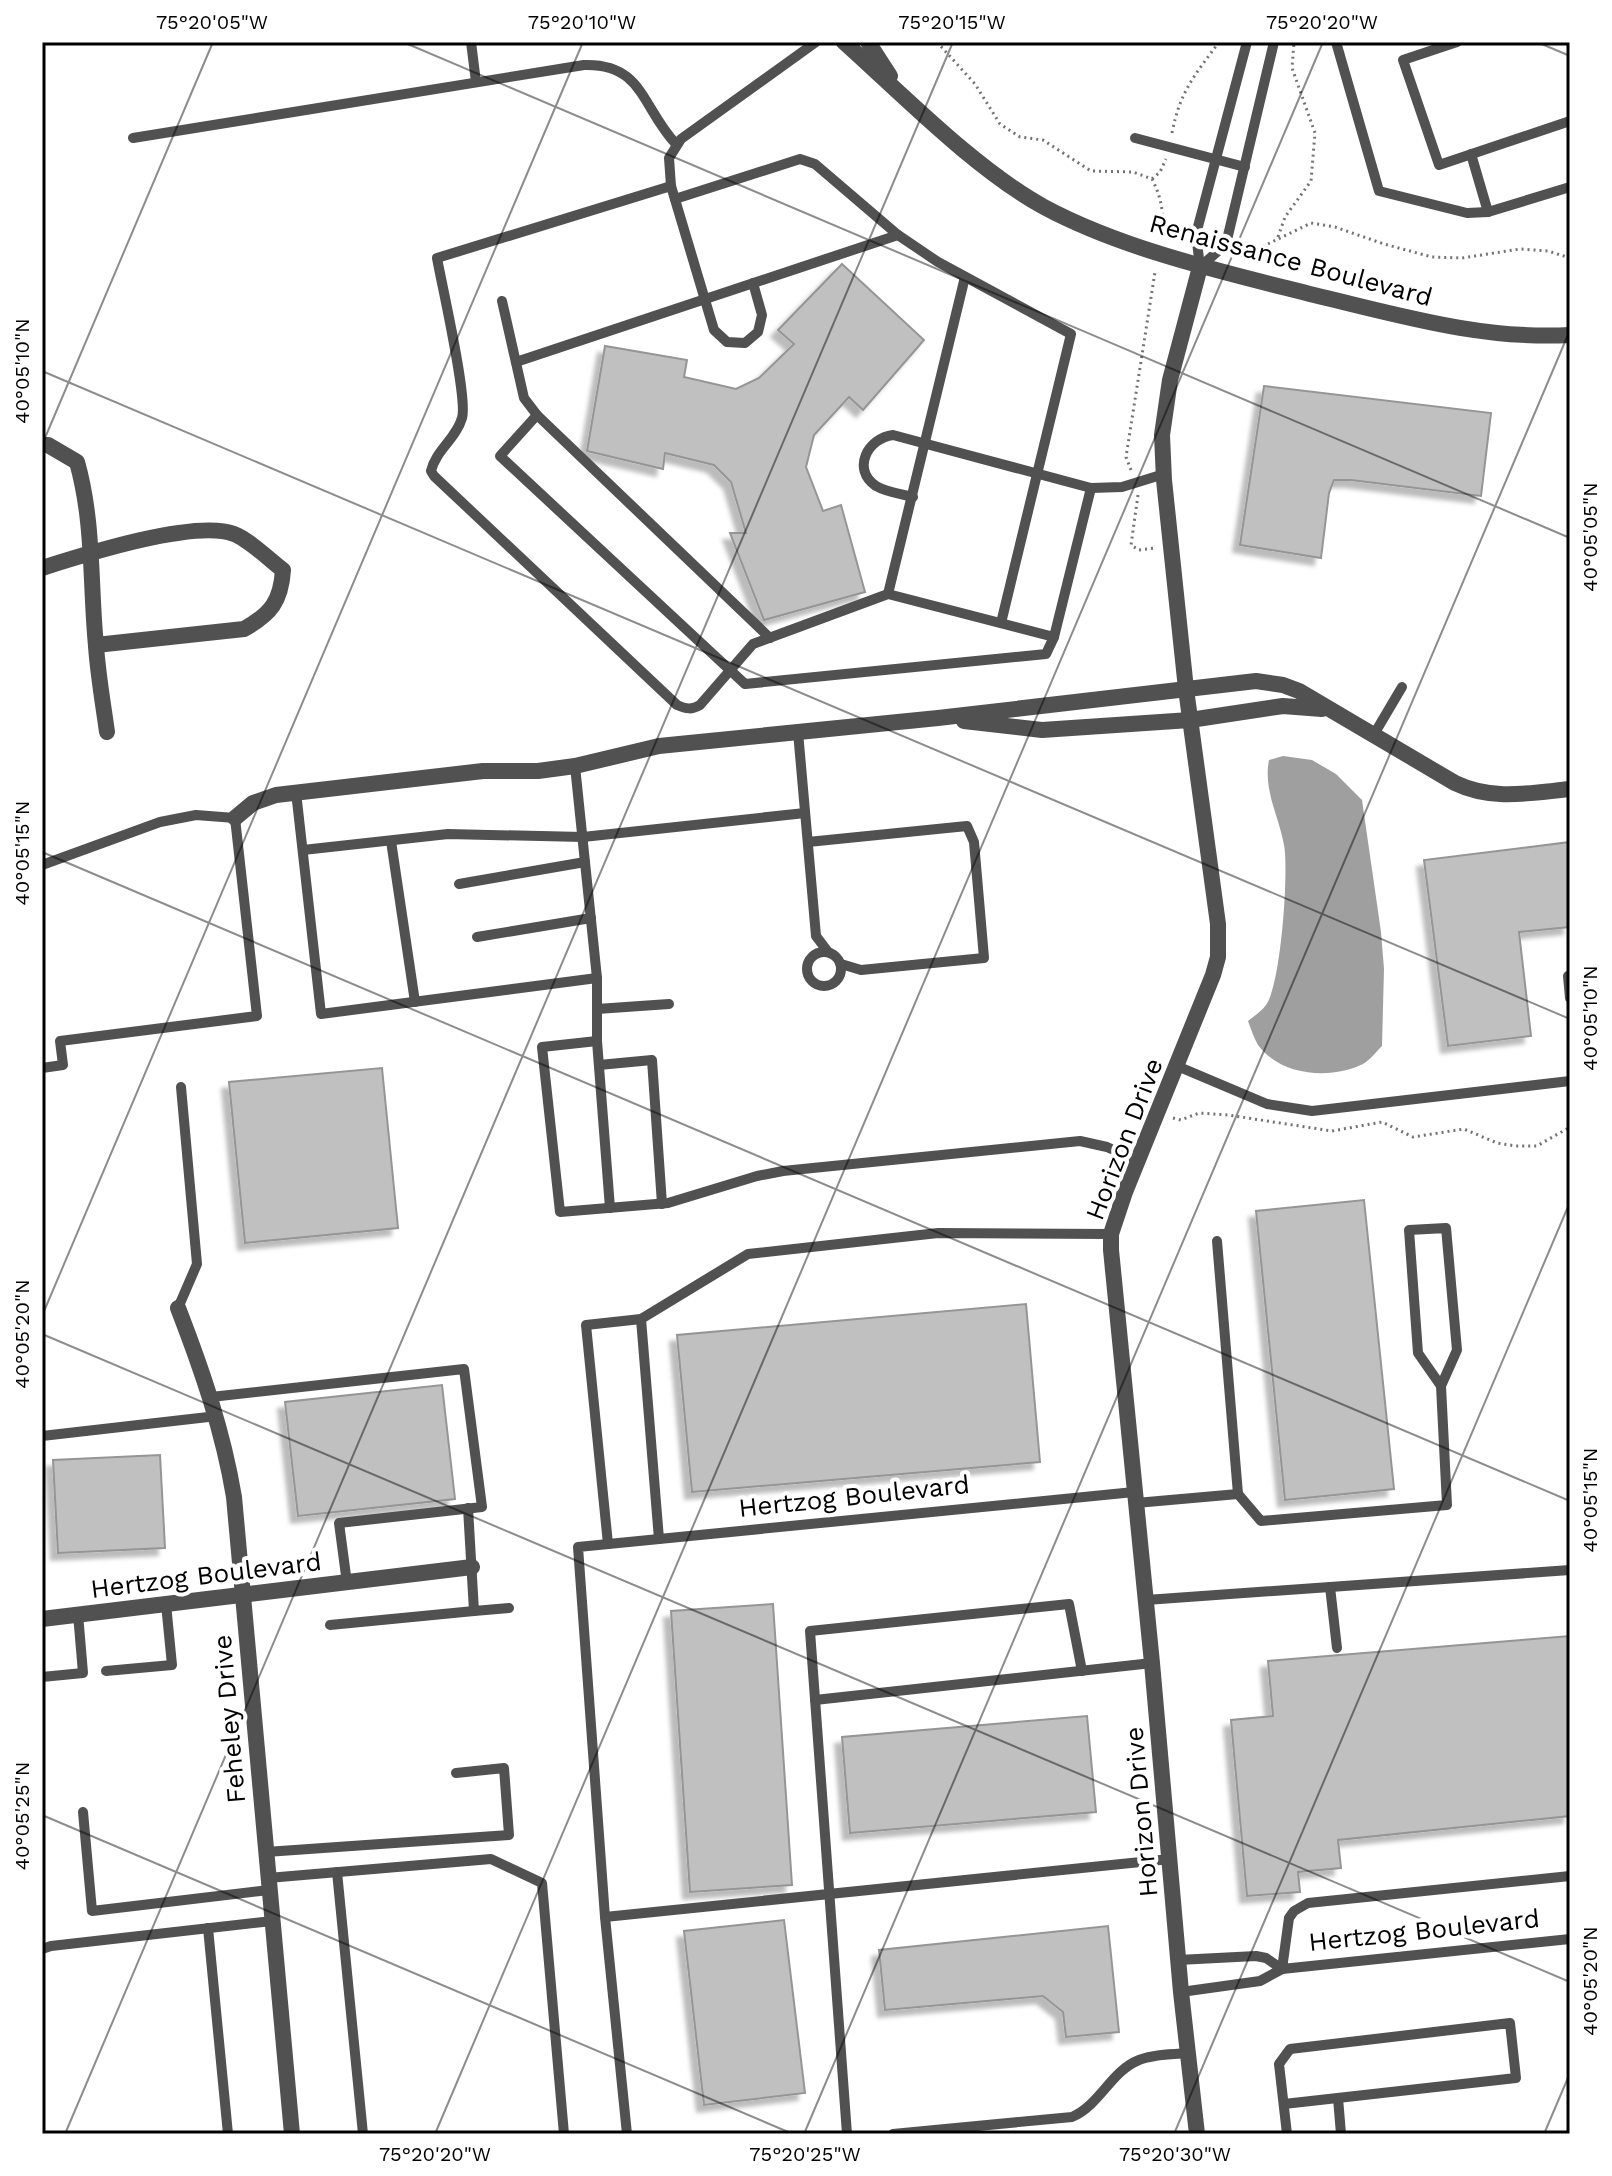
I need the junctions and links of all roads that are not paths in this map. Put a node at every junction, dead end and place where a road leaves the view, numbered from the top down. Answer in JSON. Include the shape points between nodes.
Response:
{"nodes":[{"id":1,"x":471,"y":42,"type":"edge"},
{"id":2,"x":816,"y":42,"type":"edge"},
{"id":3,"x":844,"y":42,"type":"edge"},
{"id":4,"x":868,"y":42,"type":"edge"},
{"id":5,"x":1247,"y":42,"type":"edge"},
{"id":6,"x":1274,"y":42,"type":"edge"},
{"id":7,"x":1336,"y":42,"type":"edge"},
{"id":8,"x":1457,"y":42,"type":"edge"},
{"id":9,"x":476,"y":82,"type":"junction"},
{"id":10,"x":902,"y":94,"type":"junction"},
{"id":11,"x":1570,"y":121,"type":"edge"},
{"id":12,"x":133,"y":138,"type":"dead end"},
{"id":13,"x":1135,"y":138,"type":"dead end"},
{"id":14,"x":676,"y":144,"type":"junction"},
{"id":15,"x":1471,"y":154,"type":"junction"},
{"id":16,"x":1217,"y":161,"type":"junction"},
{"id":17,"x":1245,"y":167,"type":"junction"},
{"id":18,"x":671,"y":186,"type":"junction"},
{"id":19,"x":1570,"y":187,"type":"edge"},
{"id":20,"x":675,"y":199,"type":"junction"},
{"id":21,"x":1488,"y":212,"type":"junction"},
{"id":22,"x":898,"y":235,"type":"junction"},
{"id":23,"x":1200,"y":267,"type":"junction"},
{"id":24,"x":965,"y":277,"type":"junction"},
{"id":25,"x":753,"y":283,"type":"junction"},
{"id":26,"x":705,"y":299,"type":"junction"},
{"id":27,"x":502,"y":301,"type":"dead end"},
{"id":28,"x":1570,"y":335,"type":"edge"},
{"id":29,"x":516,"y":362,"type":"junction"},
{"id":30,"x":537,"y":415,"type":"junction"},
{"id":31,"x":925,"y":444,"type":"junction"},
{"id":32,"x":42,"y":445,"type":"edge"},
{"id":33,"x":1037,"y":474,"type":"junction"},
{"id":34,"x":1164,"y":474,"type":"junction"},
{"id":35,"x":1091,"y":488,"type":"junction"},
{"id":36,"x":913,"y":497,"type":"junction"},
{"id":37,"x":92,"y":553,"type":"junction"},
{"id":38,"x":42,"y":568,"type":"edge"},
{"id":39,"x":888,"y":594,"type":"junction"},
{"id":40,"x":1001,"y":623,"type":"junction"},
{"id":41,"x":1054,"y":637,"type":"junction"},
{"id":42,"x":770,"y":638,"type":"junction"},
{"id":43,"x":96,"y":645,"type":"junction"},
{"id":44,"x":730,"y":671,"type":"junction"},
{"id":45,"x":1402,"y":687,"type":"dead end"},
{"id":46,"x":1186,"y":689,"type":"junction"},
{"id":47,"x":1328,"y":710,"type":"junction"},
{"id":48,"x":938,"y":718,"type":"junction"},
{"id":49,"x":1190,"y":720,"type":"junction"},
{"id":50,"x":107,"y":732,"type":"dead end"},
{"id":51,"x":798,"y":732,"type":"junction"},
{"id":52,"x":1373,"y":736,"type":"junction"},
{"id":53,"x":575,"y":766,"type":"junction"},
{"id":54,"x":1570,"y":789,"type":"edge"},
{"id":55,"x":296,"y":792,"type":"junction"},
{"id":56,"x":805,"y":813,"type":"junction"},
{"id":57,"x":235,"y":818,"type":"junction"},
{"id":58,"x":583,"y":837,"type":"junction"},
{"id":59,"x":391,"y":841,"type":"junction"},
{"id":60,"x":808,"y":842,"type":"junction"},
{"id":61,"x":303,"y":850,"type":"junction"},
{"id":62,"x":585,"y":862,"type":"junction"},
{"id":63,"x":42,"y":865,"type":"edge"},
{"id":64,"x":459,"y":884,"type":"dead end"},
{"id":65,"x":591,"y":918,"type":"junction"},
{"id":66,"x":477,"y":937,"type":"dead end"},
{"id":67,"x":828,"y":952,"type":"junction"},
{"id":68,"x":841,"y":964,"type":"junction"},
{"id":69,"x":1570,"y":976,"type":"edge"},
{"id":70,"x":597,"y":978,"type":"junction"},
{"id":71,"x":1570,"y":998,"type":"edge"},
{"id":72,"x":415,"y":1002,"type":"junction"},
{"id":73,"x":669,"y":1004,"type":"dead end"},
{"id":74,"x":597,"y":1009,"type":"junction"},
{"id":75,"x":597,"y":1041,"type":"junction"},
{"id":76,"x":599,"y":1065,"type":"junction"},
{"id":77,"x":1177,"y":1066,"type":"junction"},
{"id":78,"x":42,"y":1068,"type":"edge"},
{"id":79,"x":1570,"y":1081,"type":"edge"},
{"id":80,"x":181,"y":1087,"type":"dead end"},
{"id":81,"x":1138,"y":1161,"type":"junction"},
{"id":82,"x":662,"y":1204,"type":"junction"},
{"id":83,"x":610,"y":1208,"type":"junction"},
{"id":84,"x":1111,"y":1234,"type":"junction"},
{"id":85,"x":1217,"y":1241,"type":"dead end"},
{"id":86,"x":178,"y":1308,"type":"joint"},
{"id":87,"x":641,"y":1319,"type":"junction"},
{"id":88,"x":1441,"y":1386,"type":"junction"},
{"id":89,"x":211,"y":1397,"type":"junction"},
{"id":90,"x":217,"y":1416,"type":"junction"},
{"id":91,"x":42,"y":1436,"type":"edge"},
{"id":92,"x":1238,"y":1494,"type":"junction"},
{"id":93,"x":1135,"y":1498,"type":"junction"},
{"id":94,"x":468,"y":1508,"type":"junction"},
{"id":95,"x":659,"y":1539,"type":"junction"},
{"id":96,"x":608,"y":1544,"type":"junction"},
{"id":97,"x":472,"y":1567,"type":"junction"},
{"id":98,"x":1570,"y":1570,"type":"edge"},
{"id":99,"x":347,"y":1583,"type":"junction"},
{"id":100,"x":1330,"y":1587,"type":"junction"},
{"id":101,"x":242,"y":1596,"type":"junction"},
{"id":102,"x":1146,"y":1600,"type":"junction"},
{"id":103,"x":166,"y":1604,"type":"junction"},
{"id":104,"x":509,"y":1608,"type":"dead end"},
{"id":105,"x":474,"y":1611,"type":"junction"},
{"id":106,"x":78,"y":1614,"type":"junction"},
{"id":107,"x":42,"y":1619,"type":"edge"},
{"id":108,"x":330,"y":1625,"type":"dead end"},
{"id":109,"x":1337,"y":1648,"type":"dead end"},
{"id":110,"x":1152,"y":1663,"type":"junction"},
{"id":111,"x":106,"y":1671,"type":"dead end"},
{"id":112,"x":1082,"y":1671,"type":"junction"},
{"id":113,"x":42,"y":1677,"type":"edge"},
{"id":114,"x":815,"y":1700,"type":"junction"},
{"id":115,"x":456,"y":1773,"type":"dead end"},
{"id":116,"x":83,"y":1812,"type":"dead end"},
{"id":117,"x":266,"y":1852,"type":"junction"},
{"id":118,"x":1170,"y":1859,"type":"junction"},
{"id":119,"x":337,"y":1872,"type":"junction"},
{"id":120,"x":1570,"y":1876,"type":"edge"},
{"id":121,"x":269,"y":1884,"type":"junction"},
{"id":122,"x":830,"y":1894,"type":"junction"},
{"id":123,"x":605,"y":1917,"type":"junction"},
{"id":124,"x":272,"y":1921,"type":"junction"},
{"id":125,"x":208,"y":1928,"type":"junction"},
{"id":126,"x":1570,"y":1939,"type":"edge"},
{"id":127,"x":42,"y":1949,"type":"edge"},
{"id":128,"x":1178,"y":1960,"type":"junction"},
{"id":129,"x":1282,"y":1969,"type":"junction"},
{"id":130,"x":1181,"y":1992,"type":"junction"},
{"id":131,"x":1189,"y":2053,"type":"junction"},
{"id":132,"x":1338,"y":2098,"type":"junction"},
{"id":133,"x":1284,"y":2104,"type":"junction"},
{"id":134,"x":228,"y":2134,"type":"edge"},
{"id":135,"x":292,"y":2134,"type":"edge"},
{"id":136,"x":363,"y":2134,"type":"edge"},
{"id":137,"x":564,"y":2134,"type":"edge"},
{"id":138,"x":627,"y":2134,"type":"edge"},
{"id":139,"x":847,"y":2134,"type":"edge"},
{"id":140,"x":893,"y":2134,"type":"edge"},
{"id":141,"x":1197,"y":2134,"type":"edge"},
{"id":142,"x":1287,"y":2134,"type":"edge"},
{"id":143,"x":1341,"y":2134,"type":"edge"}],
"edges":[{"from":1,"to":9,"type":"lane"},
{"from":2,"to":14,"type":"lane"},
{"from":3,"to":10,"type":"street","name":"Renaissance Boulevard"},
{"from":4,"to":10,"type":"street","name":"Renaissance Boulevard"},
{"from":5,"to":16,"type":"lane"},
{"from":6,"to":17,"type":"lane"},
{"from":7,"to":21,"type":"lane","via":[[1379,191],[1447,210]]},
{"from":8,"to":15,"type":"lane","via":[[1403,60],[1439,165]]},
{"from":9,"to":12,"type":"lane"},
{"from":9,"to":14,"type":"lane","via":[[584,65],[614,67],[634,82]]},
{"from":10,"to":23,"type":"street","name":"Renaissance Boulevard","via":[[1001,178],[1045,207]]},
{"from":11,"to":15,"type":"lane"},
{"from":13,"to":16,"type":"lane"},
{"from":14,"to":18,"type":"lane","via":[[669,158]]},
{"from":15,"to":21,"type":"lane"},
{"from":16,"to":17,"type":"lane"},
{"from":16,"to":23,"type":"lane","via":[[1196,234]]},
{"from":17,"to":23,"type":"lane","via":[[1226,244]]},
{"from":18,"to":20,"type":"lane"},
{"from":18,"to":44,"type":"lane","via":[[437,258],[464,413],[431,471],[677,705],[700,705]]},
{"from":19,"to":21,"type":"lane"},
{"from":20,"to":22,"type":"lane","via":[[800,159],[815,164]]},
{"from":20,"to":26,"type":"lane"},
{"from":22,"to":24,"type":"lane"},
{"from":22,"to":25,"type":"lane"},
{"from":23,"to":28,"type":"street","name":"Renaissance Boulevard","via":[[1476,332]]},
{"from":23,"to":34,"type":"street","name":"Horizon Drive","via":[[1168,394]]},
{"from":24,"to":31,"type":"lane"},
{"from":24,"to":33,"type":"lane","via":[[1071,334]]},
{"from":25,"to":26,"type":"lane"},
{"from":25,"to":26,"type":"lane","via":[[762,324],[745,343],[719,337]]},
{"from":26,"to":29,"type":"lane"},
{"from":27,"to":29,"type":"lane"},
{"from":29,"to":30,"type":"lane","via":[[524,398]]},
{"from":30,"to":42,"type":"lane"},
{"from":30,"to":44,"type":"lane","via":[[500,456]]},
{"from":31,"to":33,"type":"lane"},
{"from":31,"to":36,"type":"lane"},
{"from":31,"to":36,"type":"lane","via":[[885,436],[865,456],[865,473],[877,487]]},
{"from":32,"to":37,"type":"street","via":[[77,462]]},
{"from":33,"to":35,"type":"lane"},
{"from":33,"to":40,"type":"lane"},
{"from":34,"to":35,"type":"lane"},
{"from":34,"to":46,"type":"street","name":"Horizon Drive"},
{"from":35,"to":41,"type":"lane"},
{"from":36,"to":39,"type":"lane"},
{"from":37,"to":38,"type":"street"},
{"from":37,"to":43,"type":"street"},
{"from":37,"to":43,"type":"street","via":[[200,528],[235,534],[283,570],[281,590],[265,617],[244,629]]},
{"from":39,"to":40,"type":"lane"},
{"from":39,"to":42,"type":"lane"},
{"from":40,"to":41,"type":"lane"},
{"from":41,"to":44,"type":"lane","via":[[1046,654],[745,684]]},
{"from":42,"to":44,"type":"lane","via":[[753,644]]},
{"from":43,"to":50,"type":"street"},
{"from":45,"to":52,"type":"lane"},
{"from":46,"to":47,"type":"street","via":[[1265,681],[1299,691]]},
{"from":46,"to":48,"type":"street"},
{"from":46,"to":49,"type":"street","name":"Horizon Drive"},
{"from":47,"to":49,"type":"street","via":[[1283,706]]},
{"from":47,"to":52,"type":"street"},
{"from":48,"to":49,"type":"street","via":[[1042,730]]},
{"from":48,"to":51,"type":"street"},
{"from":49,"to":77,"type":"street","name":"Horizon Drive","via":[[1219,939],[1213,975]]},
{"from":51,"to":53,"type":"street","via":[[659,746]]},
{"from":51,"to":56,"type":"lane"},
{"from":52,"to":54,"type":"street","via":[[1478,793]]},
{"from":53,"to":55,"type":"street"},
{"from":53,"to":58,"type":"lane"},
{"from":55,"to":57,"type":"street","via":[[264,798]]},
{"from":55,"to":61,"type":"lane"},
{"from":56,"to":58,"type":"lane"},
{"from":56,"to":60,"type":"lane"},
{"from":57,"to":63,"type":"lane","via":[[196,815],[160,822]]},
{"from":57,"to":78,"type":"lane","via":[[257,1016],[60,1041],[63,1065]]},
{"from":58,"to":59,"type":"lane","via":[[448,834]]},
{"from":58,"to":62,"type":"lane"},
{"from":59,"to":61,"type":"lane"},
{"from":59,"to":72,"type":"lane"},
{"from":60,"to":67,"type":"lane","via":[[816,936]]},
{"from":60,"to":68,"type":"lane","via":[[967,826],[974,842],[984,958],[861,970]]},
{"from":61,"to":72,"type":"lane","via":[[321,1014]]},
{"from":62,"to":64,"type":"lane"},
{"from":62,"to":65,"type":"lane"},
{"from":65,"to":66,"type":"lane"},
{"from":65,"to":70,"type":"lane"},
{"from":67,"to":68,"type":"lane"},
{"from":67,"to":68,"type":"lane","via":[[816,954],[808,963],[812,981],[834,983]]},
{"from":69,"to":71,"type":"lane"},
{"from":70,"to":72,"type":"lane"},
{"from":70,"to":74,"type":"lane"},
{"from":73,"to":74,"type":"lane"},
{"from":74,"to":75,"type":"lane"},
{"from":75,"to":76,"type":"lane"},
{"from":75,"to":83,"type":"lane","via":[[542,1047],[560,1212]]},
{"from":76,"to":82,"type":"lane","via":[[652,1060]]},
{"from":76,"to":83,"type":"lane"},
{"from":77,"to":79,"type":"lane","via":[[1267,1104],[1312,1111]]},
{"from":77,"to":81,"type":"street","name":"Horizon Drive"},
{"from":80,"to":86,"type":"lane","via":[[197,1264]]},
{"from":81,"to":82,"type":"lane","via":[[1080,1141],[783,1171]]},
{"from":81,"to":84,"type":"street","name":"Horizon Drive"},
{"from":82,"to":83,"type":"lane"},
{"from":84,"to":87,"type":"lane","via":[[938,1233],[748,1254]]},
{"from":84,"to":93,"type":"street","name":"Horizon Drive"},
{"from":85,"to":92,"type":"lane"},
{"from":86,"to":89,"type":"street","name":"Feheley Drive"},
{"from":87,"to":95,"type":"lane"},
{"from":87,"to":96,"type":"lane","via":[[586,1325]]},
{"from":88,"to":88,"type":"lane","via":[[1457,1350],[1446,1228],[1409,1230],[1418,1353]]},
{"from":88,"to":92,"type":"lane","via":[[1447,1505],[1261,1521]]},
{"from":89,"to":90,"type":"street","name":"Feheley Drive"},
{"from":89,"to":94,"type":"lane","via":[[464,1369],[482,1507]]},
{"from":90,"to":91,"type":"lane"},
{"from":90,"to":101,"type":"street","name":"Feheley Drive","via":[[234,1497]]},
{"from":92,"to":93,"type":"lane","name":"Hertzog Boulevard"},
{"from":93,"to":95,"type":"lane","name":"Hertzog Boulevard"},
{"from":93,"to":102,"type":"street","name":"Horizon Drive"},
{"from":94,"to":97,"type":"lane"},
{"from":94,"to":99,"type":"lane","via":[[339,1523]]},
{"from":95,"to":96,"type":"lane","name":"Hertzog Boulevard"},
{"from":96,"to":123,"type":"lane","name":"Hertzog Boulevard","via":[[578,1547]]},
{"from":97,"to":99,"type":"street","name":"Hertzog Boulevard"},
{"from":97,"to":105,"type":"lane"},
{"from":98,"to":100,"type":"lane"},
{"from":99,"to":101,"type":"street","name":"Hertzog Boulevard"},
{"from":100,"to":102,"type":"lane"},
{"from":100,"to":109,"type":"lane"},
{"from":101,"to":103,"type":"street","name":"Hertzog Boulevard"},
{"from":101,"to":117,"type":"street","name":"Feheley Drive"},
{"from":102,"to":110,"type":"street","name":"Horizon Drive"},
{"from":103,"to":106,"type":"street","name":"Hertzog Boulevard"},
{"from":103,"to":111,"type":"lane","via":[[172,1665]]},
{"from":104,"to":105,"type":"lane"},
{"from":105,"to":108,"type":"lane"},
{"from":106,"to":107,"type":"street","name":"Hertzog Boulevard"},
{"from":106,"to":113,"type":"lane","via":[[83,1673]]},
{"from":110,"to":112,"type":"lane"},
{"from":110,"to":118,"type":"street","name":"Horizon Drive"},
{"from":112,"to":114,"type":"lane"},
{"from":112,"to":114,"type":"lane","via":[[1069,1604],[810,1631]]},
{"from":114,"to":122,"type":"lane"},
{"from":115,"to":117,"type":"lane","via":[[504,1768],[509,1835]]},
{"from":116,"to":121,"type":"lane","via":[[92,1911]]},
{"from":117,"to":121,"type":"street","name":"Feheley Drive"},
{"from":118,"to":122,"type":"lane"},
{"from":118,"to":128,"type":"street","name":"Horizon Drive"},
{"from":119,"to":121,"type":"lane"},
{"from":119,"to":136,"type":"lane"},
{"from":119,"to":137,"type":"lane","via":[[491,1859],[542,1883]]},
{"from":120,"to":129,"type":"lane","via":[[1308,1903],[1289,1918]]},
{"from":121,"to":124,"type":"street","name":"Feheley Drive"},
{"from":122,"to":123,"type":"lane"},
{"from":122,"to":139,"type":"lane"},
{"from":123,"to":138,"type":"lane"},
{"from":124,"to":125,"type":"lane"},
{"from":124,"to":135,"type":"street","name":"Feheley Drive"},
{"from":125,"to":127,"type":"lane"},
{"from":125,"to":134,"type":"lane"},
{"from":126,"to":129,"type":"lane","name":"Hertzog Boulevard"},
{"from":128,"to":129,"type":"lane","name":"Hertzog Boulevard","via":[[1256,1956]]},
{"from":128,"to":130,"type":"street","name":"Horizon Drive"},
{"from":129,"to":130,"type":"lane","name":"Hertzog Boulevard","via":[[1260,1981]]},
{"from":130,"to":131,"type":"street","name":"Horizon Drive"},
{"from":131,"to":140,"type":"lane","via":[[1149,2057],[1130,2065],[1092,2105],[1072,2117]]},
{"from":131,"to":141,"type":"street","name":"Horizon Drive"},
{"from":132,"to":133,"type":"lane"},
{"from":132,"to":133,"type":"lane","via":[[1516,2078],[1510,2023],[1290,2049],[1279,2064]]},
{"from":132,"to":143,"type":"lane"},
{"from":133,"to":142,"type":"lane"}]}
